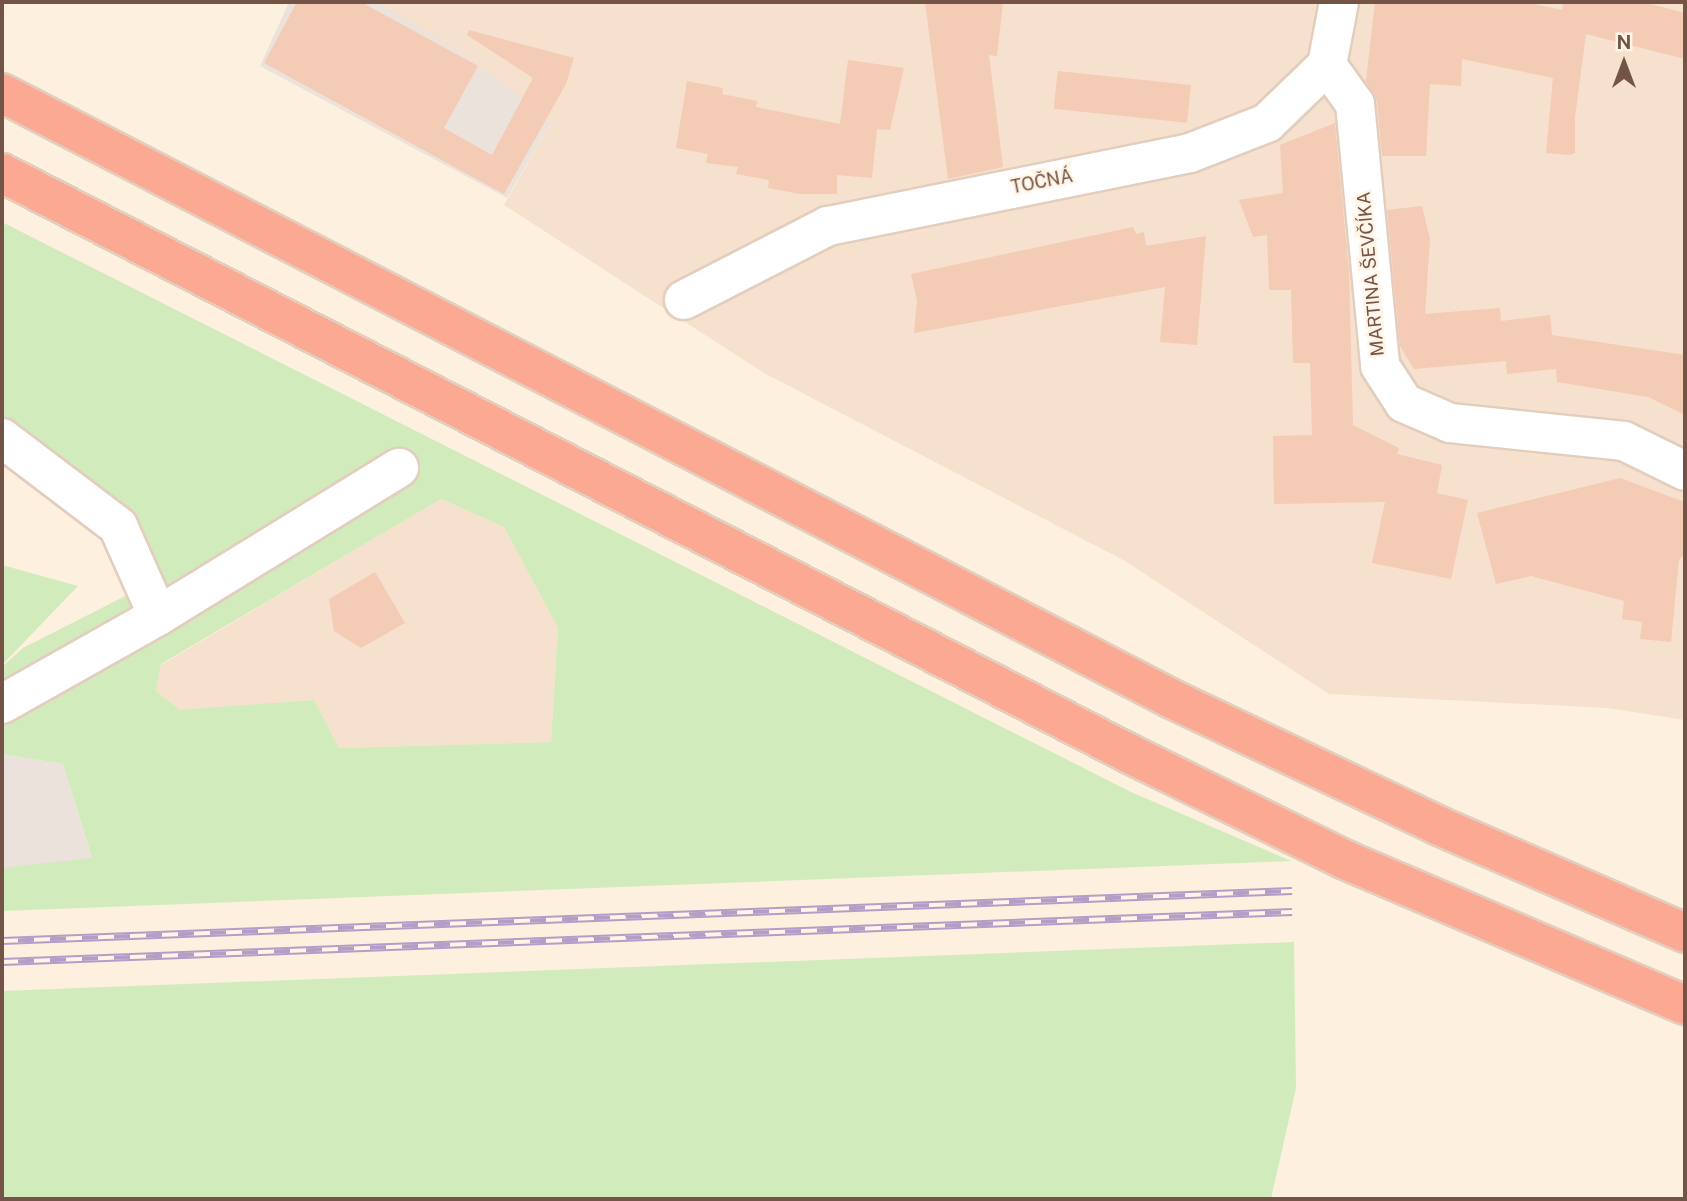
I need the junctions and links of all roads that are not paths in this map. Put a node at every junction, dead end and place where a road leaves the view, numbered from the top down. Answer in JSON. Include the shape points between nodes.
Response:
{"nodes":[{"id":1,"x":1339,"y":2,"type":"edge"},
{"id":2,"x":1326,"y":65,"type":"junction"},
{"id":3,"x":2,"y":93,"type":"edge"},
{"id":4,"x":2,"y":173,"type":"edge"},
{"id":5,"x":684,"y":300,"type":"dead end"},
{"id":6,"x":2,"y":438,"type":"edge"},
{"id":7,"x":399,"y":468,"type":"dead end"},
{"id":8,"x":1685,"y":471,"type":"edge"},
{"id":9,"x":158,"y":616,"type":"junction"},
{"id":10,"x":2,"y":704,"type":"edge"},
{"id":11,"x":1685,"y":933,"type":"edge"},
{"id":12,"x":1685,"y":1005,"type":"edge"}],
"edges":[{"from":1,"to":2,"type":"street"},
{"from":2,"to":5,"type":"street","name":"TOČNÁ","via":[[1267,123],[1189,153],[828,226]]},
{"from":2,"to":8,"type":"street","name":"MARTINA ŠEVČÍKA","via":[[1355,104],[1380,366],[1404,403],[1450,424],[1623,441]]},
{"from":3,"to":11,"type":"highway","via":[[1172,699],[1439,826]]},
{"from":4,"to":12,"type":"highway","via":[[1140,759],[1343,859]]},
{"from":6,"to":9,"type":"street","via":[[118,526]]},
{"from":7,"to":9,"type":"street"},
{"from":9,"to":10,"type":"street"}]}
